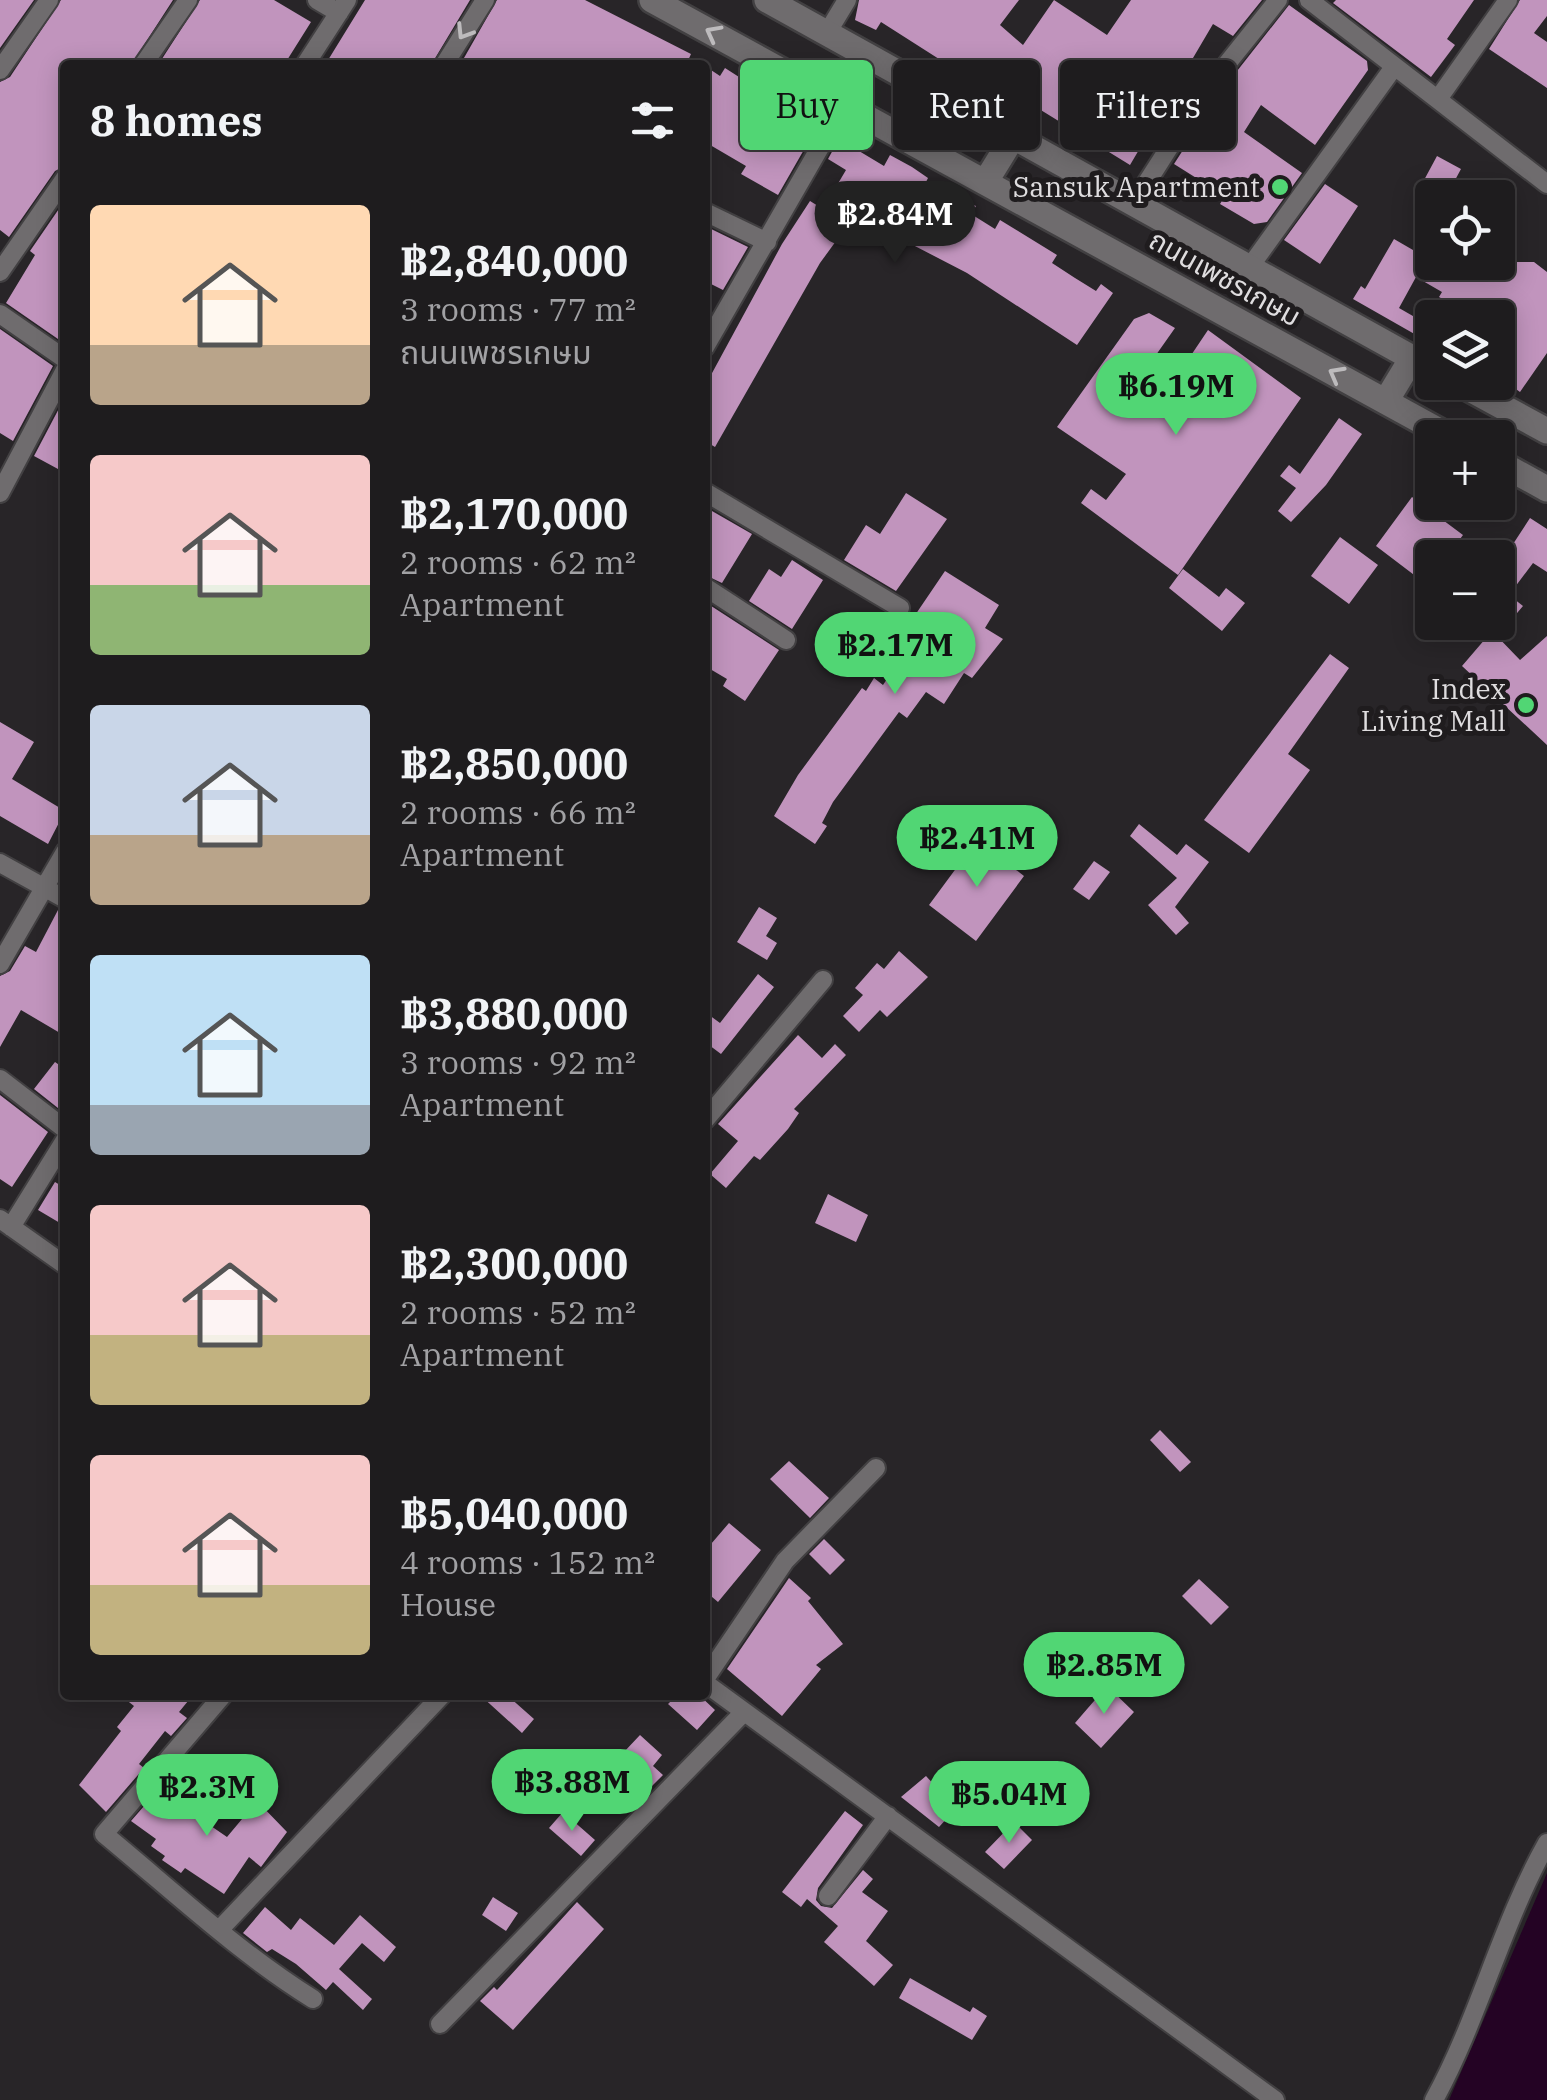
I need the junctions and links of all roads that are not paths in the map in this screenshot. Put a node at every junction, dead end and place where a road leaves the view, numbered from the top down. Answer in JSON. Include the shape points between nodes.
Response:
{"nodes":[{"id":1,"x":49,"y":0,"type":"edge"},
{"id":2,"x":188,"y":0,"type":"edge"},
{"id":3,"x":316,"y":0,"type":"edge"},
{"id":4,"x":484,"y":0,"type":"edge"},
{"id":5,"x":652,"y":0,"type":"edge"},
{"id":6,"x":767,"y":0,"type":"edge"},
{"id":7,"x":847,"y":0,"type":"edge"},
{"id":8,"x":1278,"y":0,"type":"edge"},
{"id":9,"x":1309,"y":0,"type":"edge"},
{"id":10,"x":1508,"y":0,"type":"edge"},
{"id":11,"x":343,"y":6,"type":"edge"},
{"id":12,"x":826,"y":33,"type":"junction"},
{"id":13,"x":146,"y":60,"type":"edge"},
{"id":14,"x":308,"y":60,"type":"edge"},
{"id":15,"x":447,"y":60,"type":"edge"},
{"id":16,"x":763,"y":60,"type":"edge"},
{"id":17,"x":1394,"y":67,"type":"junction"},
{"id":18,"x":0,"y":70,"type":"edge"},
{"id":19,"x":893,"y":70,"type":"edge"},
{"id":20,"x":1438,"y":99,"type":"junction"},
{"id":21,"x":873,"y":119,"type":"edge"},
{"id":22,"x":819,"y":150,"type":"edge"},
{"id":23,"x":1005,"y":150,"type":"edge"},
{"id":24,"x":1036,"y":150,"type":"edge"},
{"id":25,"x":986,"y":181,"type":"junction"},
{"id":26,"x":1547,"y":184,"type":"edge"},
{"id":27,"x":60,"y":185,"type":"edge"},
{"id":28,"x":1134,"y":204,"type":"junction"},
{"id":29,"x":710,"y":214,"type":"edge"},
{"id":30,"x":767,"y":242,"type":"junction"},
{"id":31,"x":1249,"y":268,"type":"junction"},
{"id":32,"x":0,"y":272,"type":"edge"},
{"id":33,"x":0,"y":314,"type":"edge"},
{"id":34,"x":710,"y":339,"type":"edge"},
{"id":35,"x":60,"y":356,"type":"edge"},
{"id":36,"x":1415,"y":360,"type":"edge"},
{"id":37,"x":1415,"y":371,"type":"edge"},
{"id":38,"x":60,"y":379,"type":"edge"},
{"id":39,"x":1489,"y":400,"type":"edge"},
{"id":40,"x":1386,"y":401,"type":"junction"},
{"id":41,"x":1420,"y":420,"type":"edge"},
{"id":42,"x":1547,"y":432,"type":"edge"},
{"id":43,"x":1515,"y":471,"type":"edge"},
{"id":44,"x":1547,"y":489,"type":"edge"},
{"id":45,"x":0,"y":493,"type":"edge"},
{"id":46,"x":710,"y":495,"type":"edge"},
{"id":47,"x":710,"y":591,"type":"edge"},
{"id":48,"x":900,"y":608,"type":"dead end"},
{"id":49,"x":786,"y":640,"type":"dead end"},
{"id":50,"x":60,"y":859,"type":"edge"},
{"id":51,"x":0,"y":863,"type":"edge"},
{"id":52,"x":42,"y":886,"type":"junction"},
{"id":53,"x":60,"y":896,"type":"edge"},
{"id":54,"x":0,"y":964,"type":"edge"},
{"id":55,"x":824,"y":980,"type":"dead end"},
{"id":56,"x":0,"y":1079,"type":"edge"},
{"id":57,"x":710,"y":1114,"type":"edge"},
{"id":58,"x":60,"y":1125,"type":"edge"},
{"id":59,"x":60,"y":1147,"type":"edge"},
{"id":60,"x":6,"y":1223,"type":"edge"},
{"id":61,"x":60,"y":1261,"type":"edge"},
{"id":62,"x":876,"y":1468,"type":"dead end"},
{"id":63,"x":710,"y":1674,"type":"edge"},
{"id":64,"x":710,"y":1685,"type":"edge"},
{"id":65,"x":219,"y":1700,"type":"edge"},
{"id":66,"x":437,"y":1700,"type":"edge"},
{"id":67,"x":744,"y":1712,"type":"junction"},
{"id":68,"x":888,"y":1816,"type":"junction"},
{"id":69,"x":1547,"y":1842,"type":"edge"},
{"id":70,"x":828,"y":1896,"type":"dead end"},
{"id":71,"x":221,"y":1928,"type":"junction"},
{"id":72,"x":312,"y":2000,"type":"dead end"},
{"id":73,"x":440,"y":2024,"type":"dead end"},
{"id":74,"x":1275,"y":2100,"type":"edge"},
{"id":75,"x":1434,"y":2100,"type":"edge"}],
"edges":[{"from":1,"to":18,"type":"street"},
{"from":2,"to":13,"type":"street"},
{"from":3,"to":11,"type":"street"},
{"from":4,"to":15,"type":"street","one_way":true},
{"from":16,"to":5,"type":"main road","name":"ถนนเพชรเกษม","one_way":true},
{"from":6,"to":12,"type":"main road","name":"ถนนเพชรเกษม"},
{"from":7,"to":12,"type":"street"},
{"from":8,"to":28,"type":"street","via":[[1206,90]]},
{"from":9,"to":17,"type":"street"},
{"from":10,"to":20,"type":"street"},
{"from":11,"to":14,"type":"street"},
{"from":12,"to":19,"type":"main road","name":"ถนนเพชรเกษม"},
{"from":17,"to":20,"type":"street"},
{"from":17,"to":31,"type":"street"},
{"from":20,"to":26,"type":"street"},
{"from":21,"to":25,"type":"main road","name":"ถนนเพชรเกษม"},
{"from":22,"to":30,"type":"street"},
{"from":23,"to":25,"type":"main road"},
{"from":24,"to":28,"type":"main road","name":"ถนนเพชรเกษม"},
{"from":40,"to":25,"type":"main road","name":"ถนนเพชรเกษม","one_way":true},
{"from":27,"to":32,"type":"street"},
{"from":28,"to":31,"type":"main road","name":"ถนนเพชรเกษม"},
{"from":29,"to":30,"type":"street"},
{"from":30,"to":34,"type":"street"},
{"from":31,"to":36,"type":"main road","name":"ถนนเพชรเกษม"},
{"from":33,"to":35,"type":"street"},
{"from":37,"to":40,"type":"main road"},
{"from":38,"to":45,"type":"street"},
{"from":39,"to":42,"type":"main road"},
{"from":40,"to":41,"type":"main road","name":"ถนนเพชรเกษม"},
{"from":43,"to":44,"type":"main road"},
{"from":46,"to":48,"type":"street"},
{"from":47,"to":49,"type":"street"},
{"from":50,"to":52,"type":"street"},
{"from":51,"to":52,"type":"street"},
{"from":52,"to":53,"type":"street"},
{"from":52,"to":54,"type":"street"},
{"from":55,"to":57,"type":"street"},
{"from":56,"to":58,"type":"street"},
{"from":59,"to":60,"type":"street"},
{"from":60,"to":61,"type":"street"},
{"from":62,"to":63,"type":"street","via":[[785,1561]]},
{"from":64,"to":67,"type":"street"},
{"from":65,"to":71,"type":"street","via":[[104,1834]]},
{"from":66,"to":71,"type":"street"},
{"from":67,"to":68,"type":"street"},
{"from":67,"to":73,"type":"street"},
{"from":68,"to":70,"type":"street"},
{"from":68,"to":74,"type":"street"},
{"from":69,"to":75,"type":"street"},
{"from":71,"to":72,"type":"street"}]}
